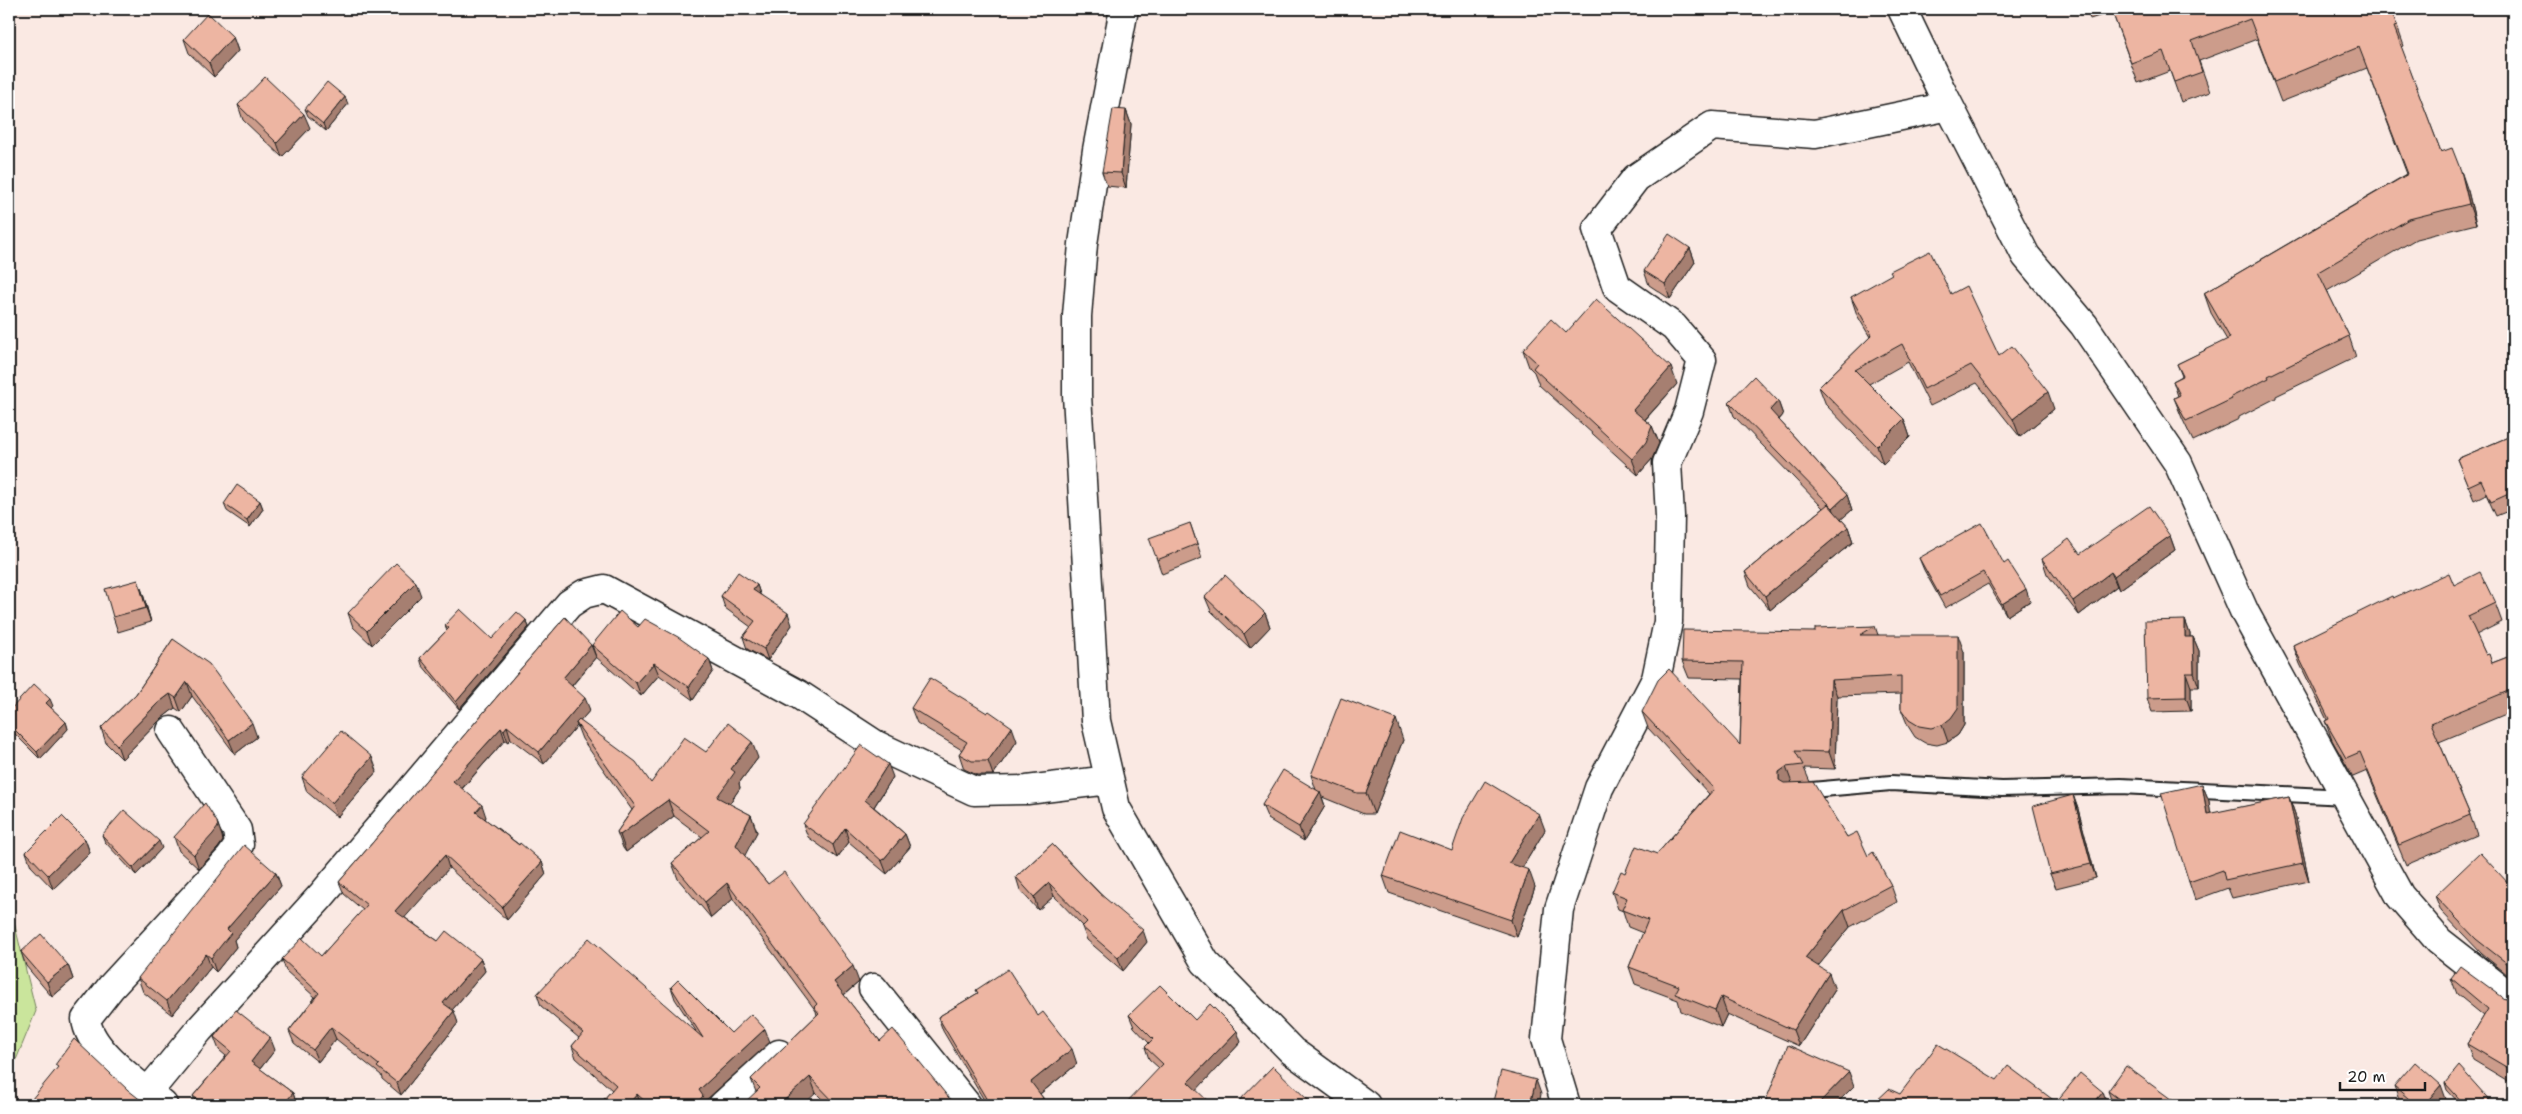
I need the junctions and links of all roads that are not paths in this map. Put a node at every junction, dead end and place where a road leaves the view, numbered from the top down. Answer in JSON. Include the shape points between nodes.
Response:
{"nodes":[{"id":1,"x":1124,"y":9,"type":"edge"},
{"id":2,"x":1902,"y":9,"type":"edge"},
{"id":3,"x":1949,"y":106,"type":"junction"},
{"id":4,"x":170,"y":731,"type":"dead end"},
{"id":5,"x":1109,"y":780,"type":"junction"},
{"id":6,"x":1793,"y":792,"type":"edge"},
{"id":7,"x":2346,"y":797,"type":"junction"},
{"id":8,"x":873,"y":988,"type":"dead end"},
{"id":9,"x":2513,"y":999,"type":"edge"},
{"id":10,"x":784,"y":1048,"type":"edge"},
{"id":11,"x":156,"y":1099,"type":"edge"},
{"id":12,"x":723,"y":1105,"type":"edge"},
{"id":13,"x":968,"y":1105,"type":"edge"},
{"id":14,"x":1366,"y":1105,"type":"edge"},
{"id":15,"x":1566,"y":1105,"type":"edge"}],
"edges":[{"from":1,"to":5,"type":"street","via":[[1097,150],[1083,244],[1077,316],[1077,395],[1096,721]]},
{"from":2,"to":3,"type":"street"},
{"from":3,"to":7,"type":"street","via":[[2026,256],[2084,325],[2178,463],[2245,613]]},
{"from":3,"to":15,"type":"street","via":[[1815,134],[1712,126],[1636,178],[1597,229],[1616,287],[1674,327],[1702,360],[1689,411],[1667,463],[1670,516],[1668,622],[1656,679],[1599,788],[1559,908],[1546,1039]]},
{"from":4,"to":11,"type":"street","via":[[237,830],[239,845],[86,1019],[87,1030],[106,1055]]},
{"from":5,"to":11,"type":"street","via":[[1027,790],[974,791],[876,745],[798,694],[604,589],[584,594],[569,604],[322,896],[199,1030]]},
{"from":5,"to":14,"type":"street","via":[[1116,808],[1204,962],[1292,1051]]},
{"from":6,"to":7,"type":"lane","via":[[1891,783],[2002,789],[2121,786]]},
{"from":7,"to":9,"type":"street","via":[[2400,896],[2439,941]]},
{"from":8,"to":13,"type":"street"},
{"from":10,"to":12,"type":"street"}]}
